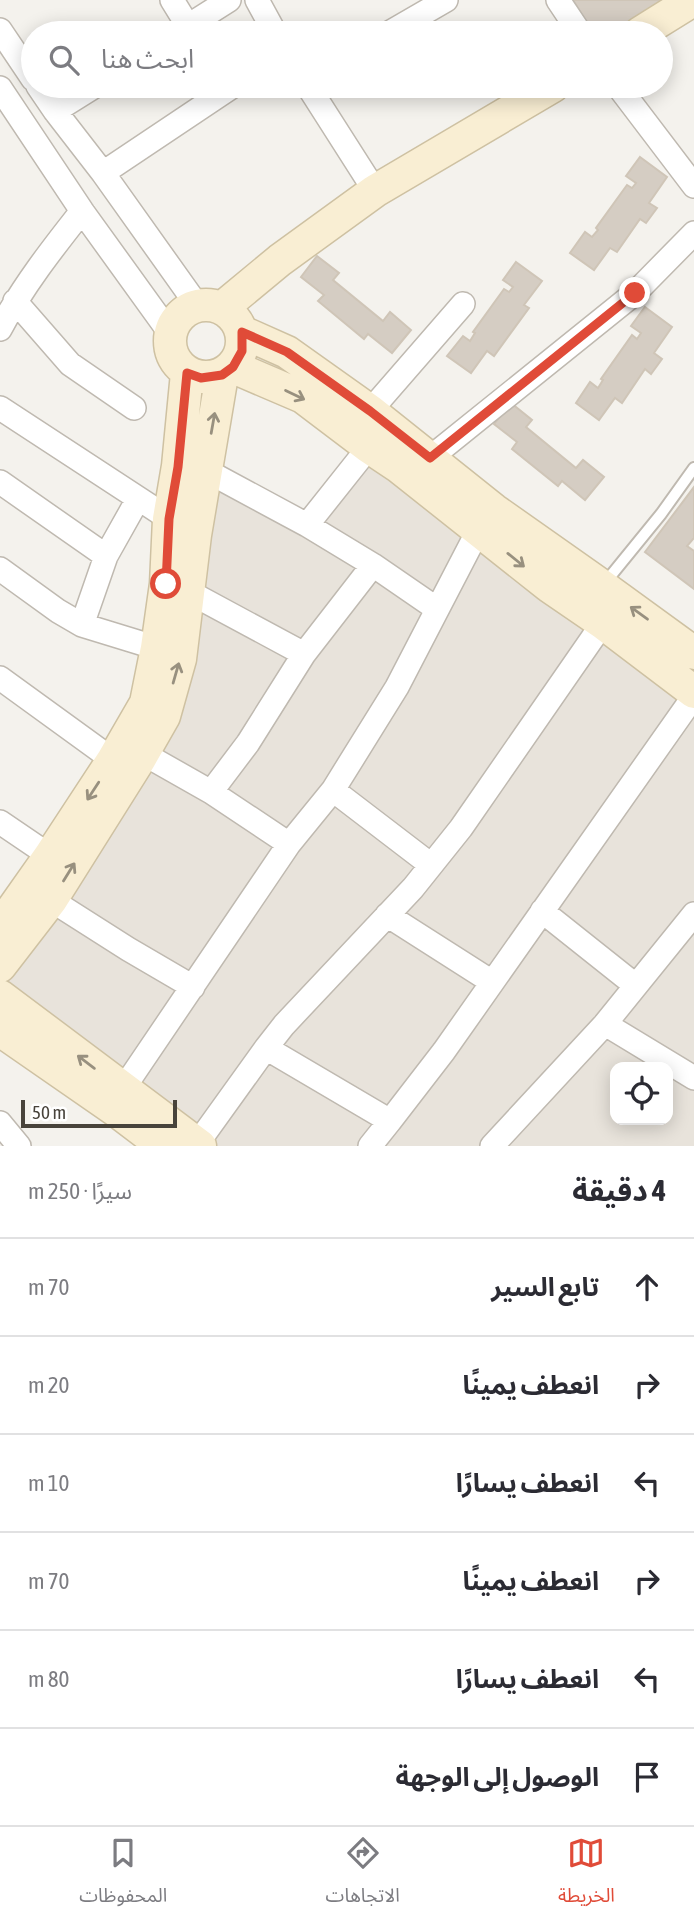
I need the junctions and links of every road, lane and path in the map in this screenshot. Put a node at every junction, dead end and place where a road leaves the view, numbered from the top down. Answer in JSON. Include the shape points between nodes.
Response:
{"nodes":[{"id":1,"x":172,"y":0,"type":"edge"},
{"id":2,"x":229,"y":0,"type":"edge"},
{"id":3,"x":257,"y":0,"type":"edge"},
{"id":4,"x":446,"y":0,"type":"edge"},
{"id":5,"x":558,"y":0,"type":"edge"},
{"id":6,"x":693,"y":0,"type":"edge"},
{"id":7,"x":179,"y":21,"type":"edge"},
{"id":8,"x":196,"y":21,"type":"edge"},
{"id":9,"x":268,"y":21,"type":"edge"},
{"id":10,"x":410,"y":21,"type":"edge"},
{"id":11,"x":572,"y":21,"type":"edge"},
{"id":12,"x":659,"y":21,"type":"edge"},
{"id":13,"x":0,"y":30,"type":"edge"},
{"id":14,"x":21,"y":61,"type":"edge"},
{"id":15,"x":0,"y":88,"type":"edge"},
{"id":16,"x":46,"y":98,"type":"edge"},
{"id":17,"x":76,"y":98,"type":"edge"},
{"id":18,"x":215,"y":98,"type":"edge"},
{"id":19,"x":316,"y":98,"type":"edge"},
{"id":20,"x":533,"y":98,"type":"edge"},
{"id":21,"x":627,"y":98,"type":"edge"},
{"id":22,"x":55,"y":111,"type":"junction"},
{"id":23,"x":103,"y":173,"type":"junction"},
{"id":24,"x":694,"y":186,"type":"edge"},
{"id":25,"x":375,"y":191,"type":"junction"},
{"id":26,"x":82,"y":211,"type":"junction"},
{"id":27,"x":694,"y":233,"type":"edge"},
{"id":28,"x":15,"y":301,"type":"junction"},
{"id":29,"x":463,"y":304,"type":"dead end"},
{"id":30,"x":209,"y":306,"type":"junction"},
{"id":31,"x":0,"y":329,"type":"edge"},
{"id":32,"x":242,"y":332,"type":"junction"},
{"id":33,"x":170,"y":333,"type":"junction"},
{"id":34,"x":227,"y":371,"type":"junction"},
{"id":35,"x":187,"y":373,"type":"junction"},
{"id":36,"x":0,"y":408,"type":"edge"},
{"id":37,"x":134,"y":408,"type":"dead end"},
{"id":38,"x":370,"y":411,"type":"junction"},
{"id":39,"x":369,"y":447,"type":"junction"},
{"id":40,"x":430,"y":458,"type":"junction"},
{"id":41,"x":694,"y":468,"type":"edge"},
{"id":42,"x":205,"y":470,"type":"junction"},
{"id":43,"x":0,"y":482,"type":"edge"},
{"id":44,"x":138,"y":499,"type":"junction"},
{"id":45,"x":307,"y":525,"type":"junction"},
{"id":46,"x":182,"y":527,"type":"junction"},
{"id":47,"x":478,"y":529,"type":"junction"},
{"id":48,"x":106,"y":556,"type":"junction"},
{"id":49,"x":373,"y":565,"type":"junction"},
{"id":50,"x":0,"y":569,"type":"edge"},
{"id":51,"x":603,"y":586,"type":"junction"},
{"id":52,"x":187,"y":590,"type":"junction"},
{"id":53,"x":437,"y":608,"type":"junction"},
{"id":54,"x":603,"y":623,"type":"junction"},
{"id":55,"x":82,"y":625,"type":"junction"},
{"id":56,"x":158,"y":648,"type":"junction"},
{"id":57,"x":694,"y":653,"type":"edge"},
{"id":58,"x":304,"y":654,"type":"junction"},
{"id":59,"x":0,"y":678,"type":"edge"},
{"id":60,"x":694,"y":694,"type":"edge"},
{"id":61,"x":128,"y":757,"type":"junction"},
{"id":62,"x":333,"y":790,"type":"junction"},
{"id":63,"x":211,"y":792,"type":"junction"},
{"id":64,"x":0,"y":822,"type":"edge"},
{"id":65,"x":289,"y":844,"type":"junction"},
{"id":66,"x":50,"y":856,"type":"junction"},
{"id":67,"x":432,"y":865,"type":"junction"},
{"id":68,"x":51,"y":900,"type":"junction"},
{"id":69,"x":542,"y":911,"type":"junction"},
{"id":70,"x":694,"y":914,"type":"edge"},
{"id":71,"x":387,"y":915,"type":"junction"},
{"id":72,"x":0,"y":927,"type":"edge"},
{"id":73,"x":0,"y":966,"type":"edge"},
{"id":74,"x":492,"y":982,"type":"junction"},
{"id":75,"x":635,"y":985,"type":"junction"},
{"id":76,"x":192,"y":987,"type":"junction"},
{"id":77,"x":0,"y":996,"type":"edge"},
{"id":78,"x":605,"y":1024,"type":"junction"},
{"id":79,"x":0,"y":1030,"type":"edge"},
{"id":80,"x":265,"y":1048,"type":"junction"},
{"id":81,"x":694,"y":1078,"type":"edge"},
{"id":82,"x":123,"y":1090,"type":"junction"},
{"id":83,"x":390,"y":1121,"type":"junction"},
{"id":84,"x":0,"y":1123,"type":"edge"},
{"id":85,"x":199,"y":1145,"type":"edge"},
{"id":86,"x":19,"y":1146,"type":"edge"},
{"id":87,"x":163,"y":1146,"type":"edge"},
{"id":88,"x":370,"y":1146,"type":"edge"},
{"id":89,"x":492,"y":1146,"type":"edge"}],
"edges":[{"from":1,"to":7,"type":"street"},
{"from":2,"to":8,"type":"street"},
{"from":3,"to":9,"type":"street"},
{"from":4,"to":10,"type":"street"},
{"from":5,"to":11,"type":"street"},
{"from":6,"to":12,"type":"street"},
{"from":13,"to":14,"type":"street"},
{"from":15,"to":26,"type":"street"},
{"from":16,"to":22,"type":"street"},
{"from":17,"to":22,"type":"street"},
{"from":18,"to":23,"type":"street"},
{"from":19,"to":25,"type":"street"},
{"from":20,"to":25,"type":"street"},
{"from":21,"to":24,"type":"street"},
{"from":22,"to":23,"type":"street"},
{"from":23,"to":30,"type":"street"},
{"from":25,"to":30,"type":"street"},
{"from":26,"to":28,"type":"street"},
{"from":26,"to":33,"type":"street"},
{"from":27,"to":40,"type":"street","via":[[635,293]]},
{"from":28,"to":31,"type":"street"},
{"from":28,"to":37,"type":"street","via":[[70,364]]},
{"from":29,"to":38,"type":"street"},
{"from":30,"to":32,"type":"street","via":[[235,318]]},
{"from":30,"to":33,"type":"street","via":[[179,315]]},
{"from":32,"to":34,"type":"street","via":[[242,351]]},
{"from":32,"to":38,"type":"street","via":[[287,352]]},
{"from":33,"to":35,"type":"street","via":[[171,353]]},
{"from":34,"to":35,"type":"street","via":[[201,378]]},
{"from":34,"to":39,"type":"street","one_way":true,"via":[[303,397]]},
{"from":42,"to":34,"type":"street","one_way":true},
{"from":35,"to":46,"type":"street","via":[[178,467]]},
{"from":36,"to":44,"type":"street"},
{"from":38,"to":40,"type":"street"},
{"from":39,"to":45,"type":"street"},
{"from":39,"to":47,"type":"street"},
{"from":40,"to":51,"type":"street","via":[[494,510]]},
{"from":41,"to":51,"type":"lane"},
{"from":42,"to":45,"type":"street"},
{"from":42,"to":46,"type":"street"},
{"from":43,"to":48,"type":"street"},
{"from":44,"to":46,"type":"street"},
{"from":44,"to":48,"type":"street"},
{"from":45,"to":49,"type":"street"},
{"from":46,"to":52,"type":"street"},
{"from":46,"to":56,"type":"street","via":[[166,584]]},
{"from":47,"to":53,"type":"street"},
{"from":47,"to":54,"type":"street","one_way":true},
{"from":48,"to":55,"type":"street"},
{"from":49,"to":53,"type":"street"},
{"from":49,"to":58,"type":"street"},
{"from":50,"to":55,"type":"street"},
{"from":57,"to":51,"type":"street","one_way":true},
{"from":52,"to":58,"type":"street"},
{"from":61,"to":52,"type":"street","one_way":true,"via":[[164,716],[180,659]]},
{"from":53,"to":62,"type":"street","via":[[397,687]]},
{"from":54,"to":60,"type":"street"},
{"from":54,"to":67,"type":"street"},
{"from":55,"to":56,"type":"street"},
{"from":56,"to":61,"type":"street"},
{"from":58,"to":63,"type":"street"},
{"from":59,"to":61,"type":"street"},
{"from":60,"to":69,"type":"street"},
{"from":61,"to":63,"type":"street"},
{"from":61,"to":66,"type":"street","one_way":true},
{"from":68,"to":61,"type":"street","one_way":true},
{"from":62,"to":65,"type":"street"},
{"from":62,"to":67,"type":"street"},
{"from":63,"to":65,"type":"street"},
{"from":64,"to":66,"type":"street"},
{"from":65,"to":76,"type":"street"},
{"from":66,"to":72,"type":"street"},
{"from":67,"to":71,"type":"street"},
{"from":68,"to":73,"type":"street"},
{"from":68,"to":76,"type":"street"},
{"from":69,"to":74,"type":"street"},
{"from":69,"to":75,"type":"street"},
{"from":70,"to":75,"type":"street"},
{"from":71,"to":74,"type":"street"},
{"from":71,"to":80,"type":"street"},
{"from":74,"to":83,"type":"street"},
{"from":75,"to":78,"type":"street"},
{"from":76,"to":82,"type":"street"},
{"from":82,"to":77,"type":"street","one_way":true},
{"from":78,"to":81,"type":"street"},
{"from":78,"to":89,"type":"street"},
{"from":79,"to":87,"type":"street"},
{"from":80,"to":83,"type":"street"},
{"from":80,"to":85,"type":"street"},
{"from":82,"to":85,"type":"street"},
{"from":83,"to":88,"type":"street"},
{"from":84,"to":86,"type":"street"}]}
